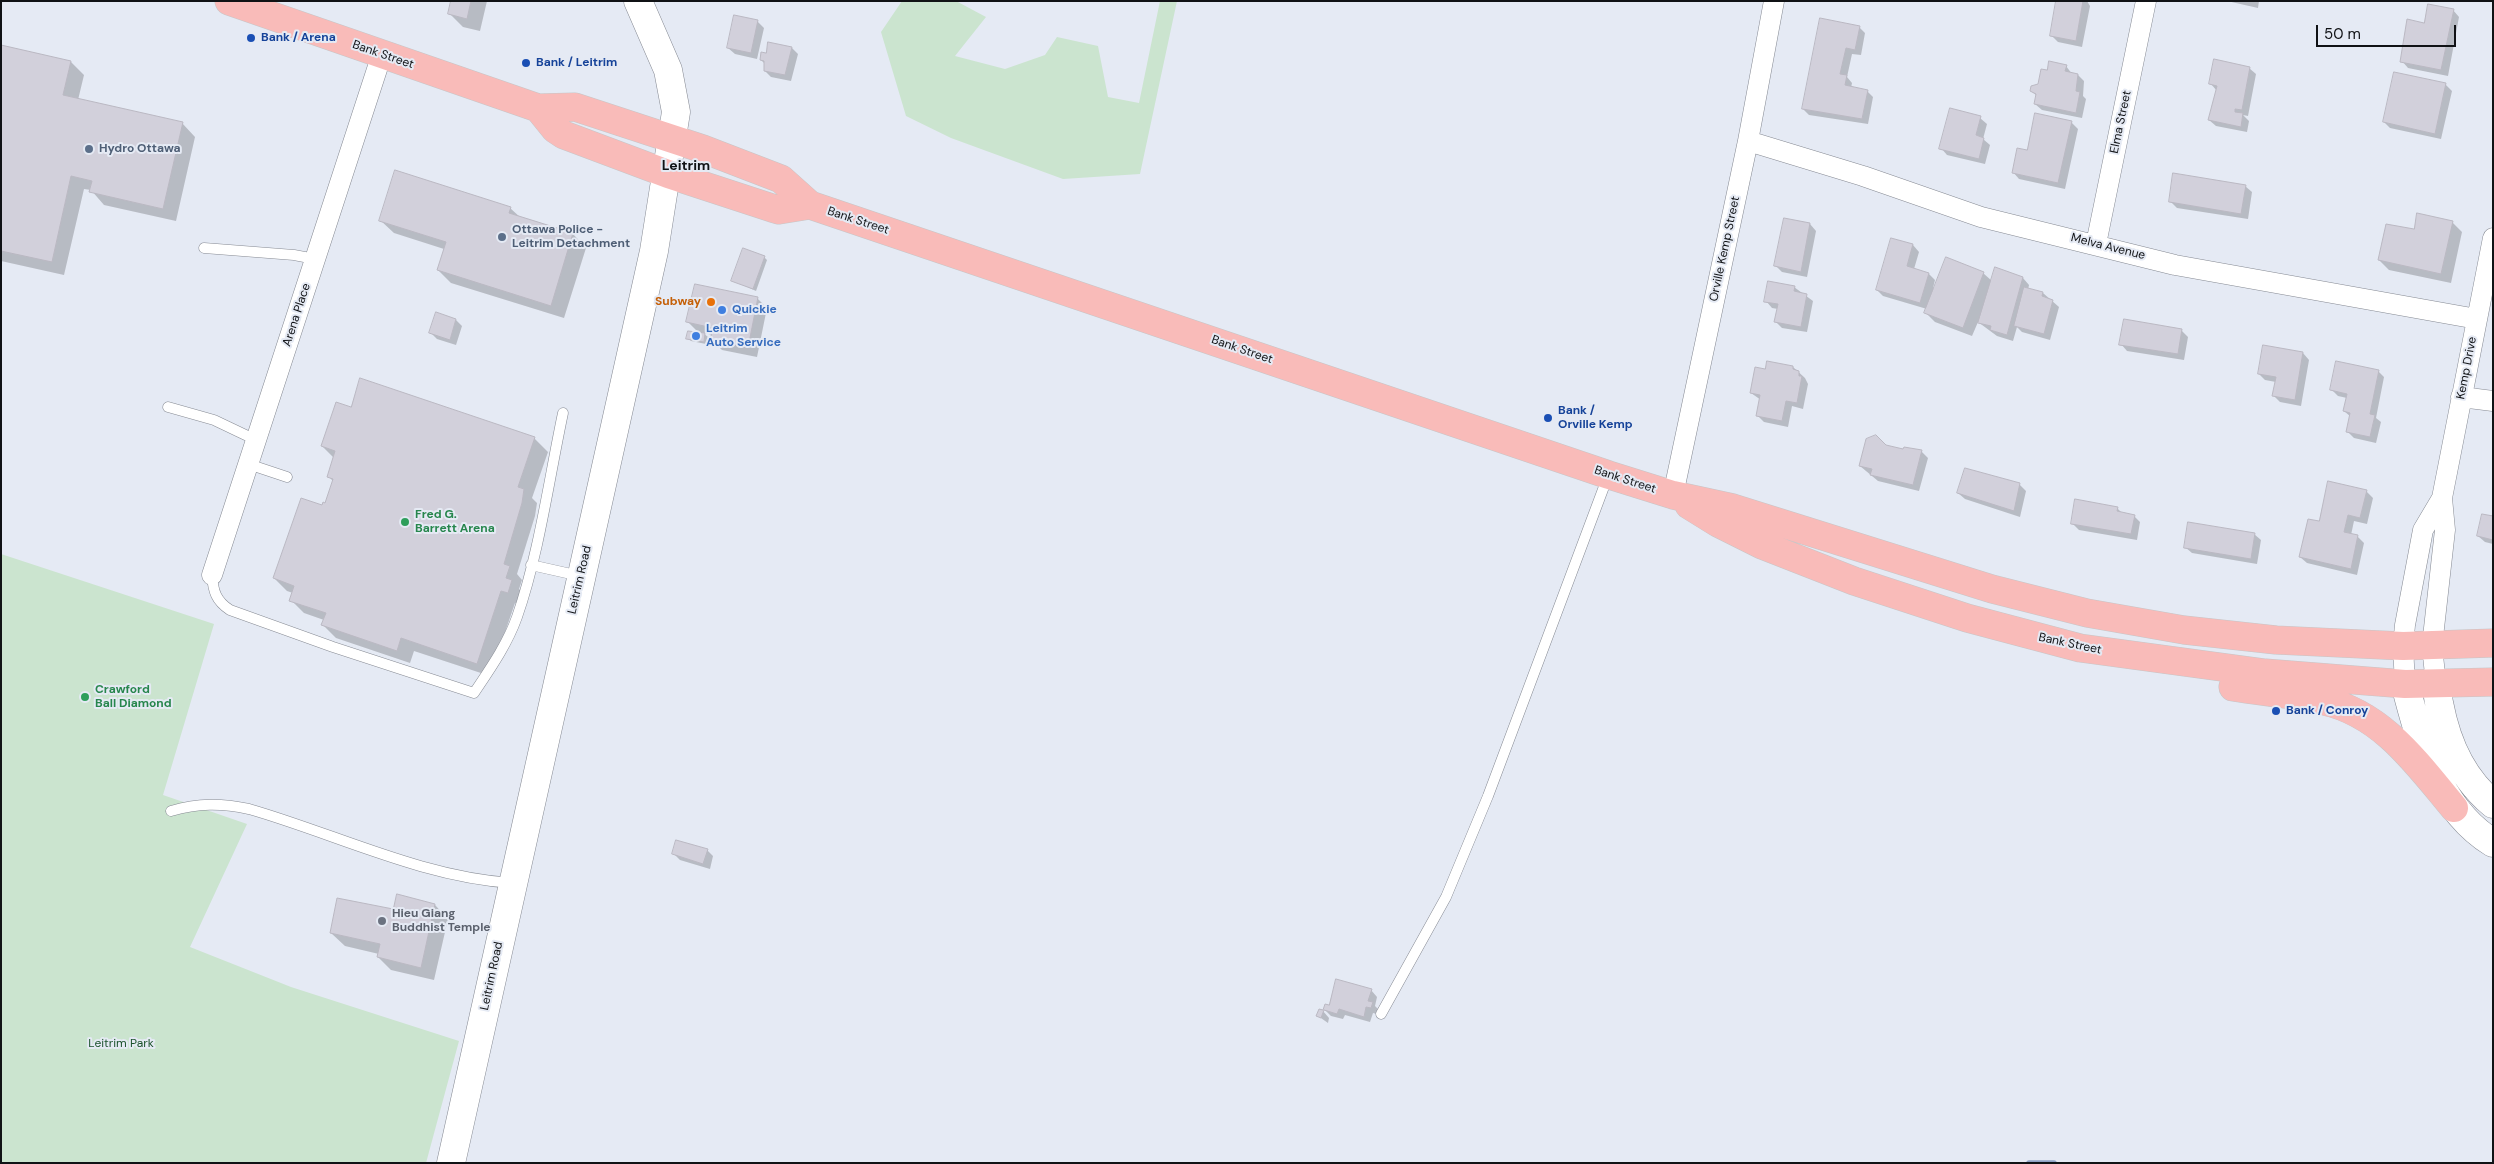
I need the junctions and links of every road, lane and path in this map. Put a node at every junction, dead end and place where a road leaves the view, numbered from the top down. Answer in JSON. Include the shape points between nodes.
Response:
{"nodes":[{"id":1,"x":229,"y":1,"type":"edge"},
{"id":2,"x":638,"y":1,"type":"edge"},
{"id":3,"x":1774,"y":1,"type":"edge"},
{"id":4,"x":2146,"y":1,"type":"edge"},
{"id":5,"x":382,"y":54,"type":"junction"},
{"id":6,"x":538,"y":108,"type":"junction"},
{"id":7,"x":674,"y":138,"type":"junction"},
{"id":8,"x":1748,"y":141,"type":"junction"},
{"id":9,"x":668,"y":174,"type":"junction"},
{"id":10,"x":810,"y":205,"type":"junction"},
{"id":11,"x":2493,"y":238,"type":"edge"},
{"id":12,"x":2096,"y":244,"type":"junction"},
{"id":13,"x":204,"y":248,"type":"dead end"},
{"id":14,"x":315,"y":259,"type":"junction"},
{"id":15,"x":2477,"y":319,"type":"junction"},
{"id":16,"x":2462,"y":397,"type":"junction"},
{"id":17,"x":2493,"y":400,"type":"edge"},
{"id":18,"x":168,"y":407,"type":"dead end"},
{"id":19,"x":563,"y":413,"type":"dead end"},
{"id":20,"x":256,"y":440,"type":"junction"},
{"id":21,"x":248,"y":464,"type":"junction"},
{"id":22,"x":1609,"y":476,"type":"junction"},
{"id":23,"x":287,"y":477,"type":"dead end"},
{"id":24,"x":1673,"y":495,"type":"junction"},
{"id":25,"x":2442,"y":498,"type":"junction"},
{"id":26,"x":531,"y":565,"type":"junction"},
{"id":27,"x":212,"y":575,"type":"joint"},
{"id":28,"x":581,"y":576,"type":"junction"},
{"id":29,"x":2493,"y":643,"type":"edge"},
{"id":30,"x":2403,"y":646,"type":"junction"},
{"id":31,"x":2432,"y":646,"type":"junction"},
{"id":32,"x":2080,"y":648,"type":"junction"},
{"id":33,"x":2493,"y":682,"type":"edge"},
{"id":34,"x":2405,"y":684,"type":"junction"},
{"id":35,"x":2436,"y":684,"type":"junction"},
{"id":36,"x":2493,"y":804,"type":"edge"},
{"id":37,"x":2454,"y":808,"type":"junction"},
{"id":38,"x":170,"y":811,"type":"dead end"},
{"id":39,"x":2493,"y":843,"type":"edge"},
{"id":40,"x":513,"y":883,"type":"junction"},
{"id":41,"x":1381,"y":1014,"type":"dead end"},
{"id":42,"x":451,"y":1163,"type":"edge"}],
"edges":[{"from":1,"to":5,"type":"main road","name":"Bank Street"},
{"from":2,"to":7,"type":"main road","name":"Leitrim Road","via":[[668,70],[676,112]]},
{"from":3,"to":8,"type":"street","name":"Orville Kemp Street"},
{"from":4,"to":12,"type":"street","name":"Elma Street"},
{"from":5,"to":6,"type":"main road","name":"Bank Street"},
{"from":5,"to":14,"type":"street","name":"Arena Place"},
{"from":6,"to":7,"type":"main road","name":"Bank Street","via":[[575,107]]},
{"from":6,"to":9,"type":"main road","name":"Bank Street","via":[[564,135]]},
{"from":7,"to":9,"type":"main road","name":"Leitrim Road"},
{"from":7,"to":10,"type":"main road","name":"Bank Street","via":[[781,178]]},
{"from":8,"to":12,"type":"street","name":"Melva Avenue","via":[[1864,176],[1981,217]]},
{"from":8,"to":24,"type":"street","name":"Orville Kemp Street"},
{"from":9,"to":10,"type":"main road","name":"Bank Street","via":[[780,210]]},
{"from":9,"to":28,"type":"main road","name":"Leitrim Road","via":[[654,251]]},
{"from":10,"to":22,"type":"main road","name":"Bank Street"},
{"from":11,"to":15,"type":"street","name":"Kemp Drive"},
{"from":12,"to":15,"type":"street","name":"Melva Avenue","via":[[2175,265]]},
{"from":13,"to":14,"type":"lane"},
{"from":14,"to":20,"type":"street","name":"Arena Place"},
{"from":15,"to":16,"type":"street","name":"Kemp Drive"},
{"from":16,"to":17,"type":"street"},
{"from":16,"to":25,"type":"street","name":"Kemp Drive"},
{"from":18,"to":20,"type":"lane","via":[[214,420]]},
{"from":19,"to":26,"type":"lane"},
{"from":20,"to":21,"type":"street","name":"Arena Place"},
{"from":21,"to":23,"type":"lane"},
{"from":21,"to":27,"type":"street","name":"Arena Place"},
{"from":22,"to":24,"type":"main road","name":"Bank Street"},
{"from":22,"to":41,"type":"lane","via":[[1488,796],[1446,897]]},
{"from":24,"to":30,"type":"main road","name":"Bank Street","via":[[1716,503],[1992,589],[2088,613],[2229,636]]},
{"from":24,"to":32,"type":"main road","name":"Bank Street","via":[[1740,534],[1854,581],[1967,618]]},
{"from":25,"to":30,"type":"street","name":"Kemp Drive","via":[[2423,530]]},
{"from":25,"to":31,"type":"street","name":"Kemp Drive","via":[[2445,530]]},
{"from":26,"to":27,"type":"lane","via":[[517,617],[506,642],[474,693],[230,610],[220,604],[213,591]]},
{"from":26,"to":28,"type":"lane"},
{"from":28,"to":40,"type":"main road","name":"Leitrim Road"},
{"from":29,"to":31,"type":"main road","name":"Bank Street"},
{"from":30,"to":31,"type":"main road","name":"Bank Street"},
{"from":30,"to":34,"type":"street","name":"Kemp Drive"},
{"from":31,"to":35,"type":"street","name":"Kemp Drive"},
{"from":32,"to":34,"type":"main road","name":"Bank Street","via":[[2265,673]]},
{"from":32,"to":37,"type":"main road","via":[[2105,662],[2160,676],[2325,701],[2351,710],[2372,721],[2403,748]]},
{"from":33,"to":35,"type":"main road","name":"Bank Street"},
{"from":34,"to":35,"type":"main road","name":"Bank Street"},
{"from":34,"to":37,"type":"main road","via":[[2424,752]]},
{"from":35,"to":36,"type":"main road","via":[[2448,741],[2470,782]]},
{"from":37,"to":39,"type":"main road"},
{"from":38,"to":40,"type":"lane","via":[[203,804],[249,809],[434,869],[488,882]]},
{"from":40,"to":42,"type":"main road","name":"Leitrim Road"}]}
